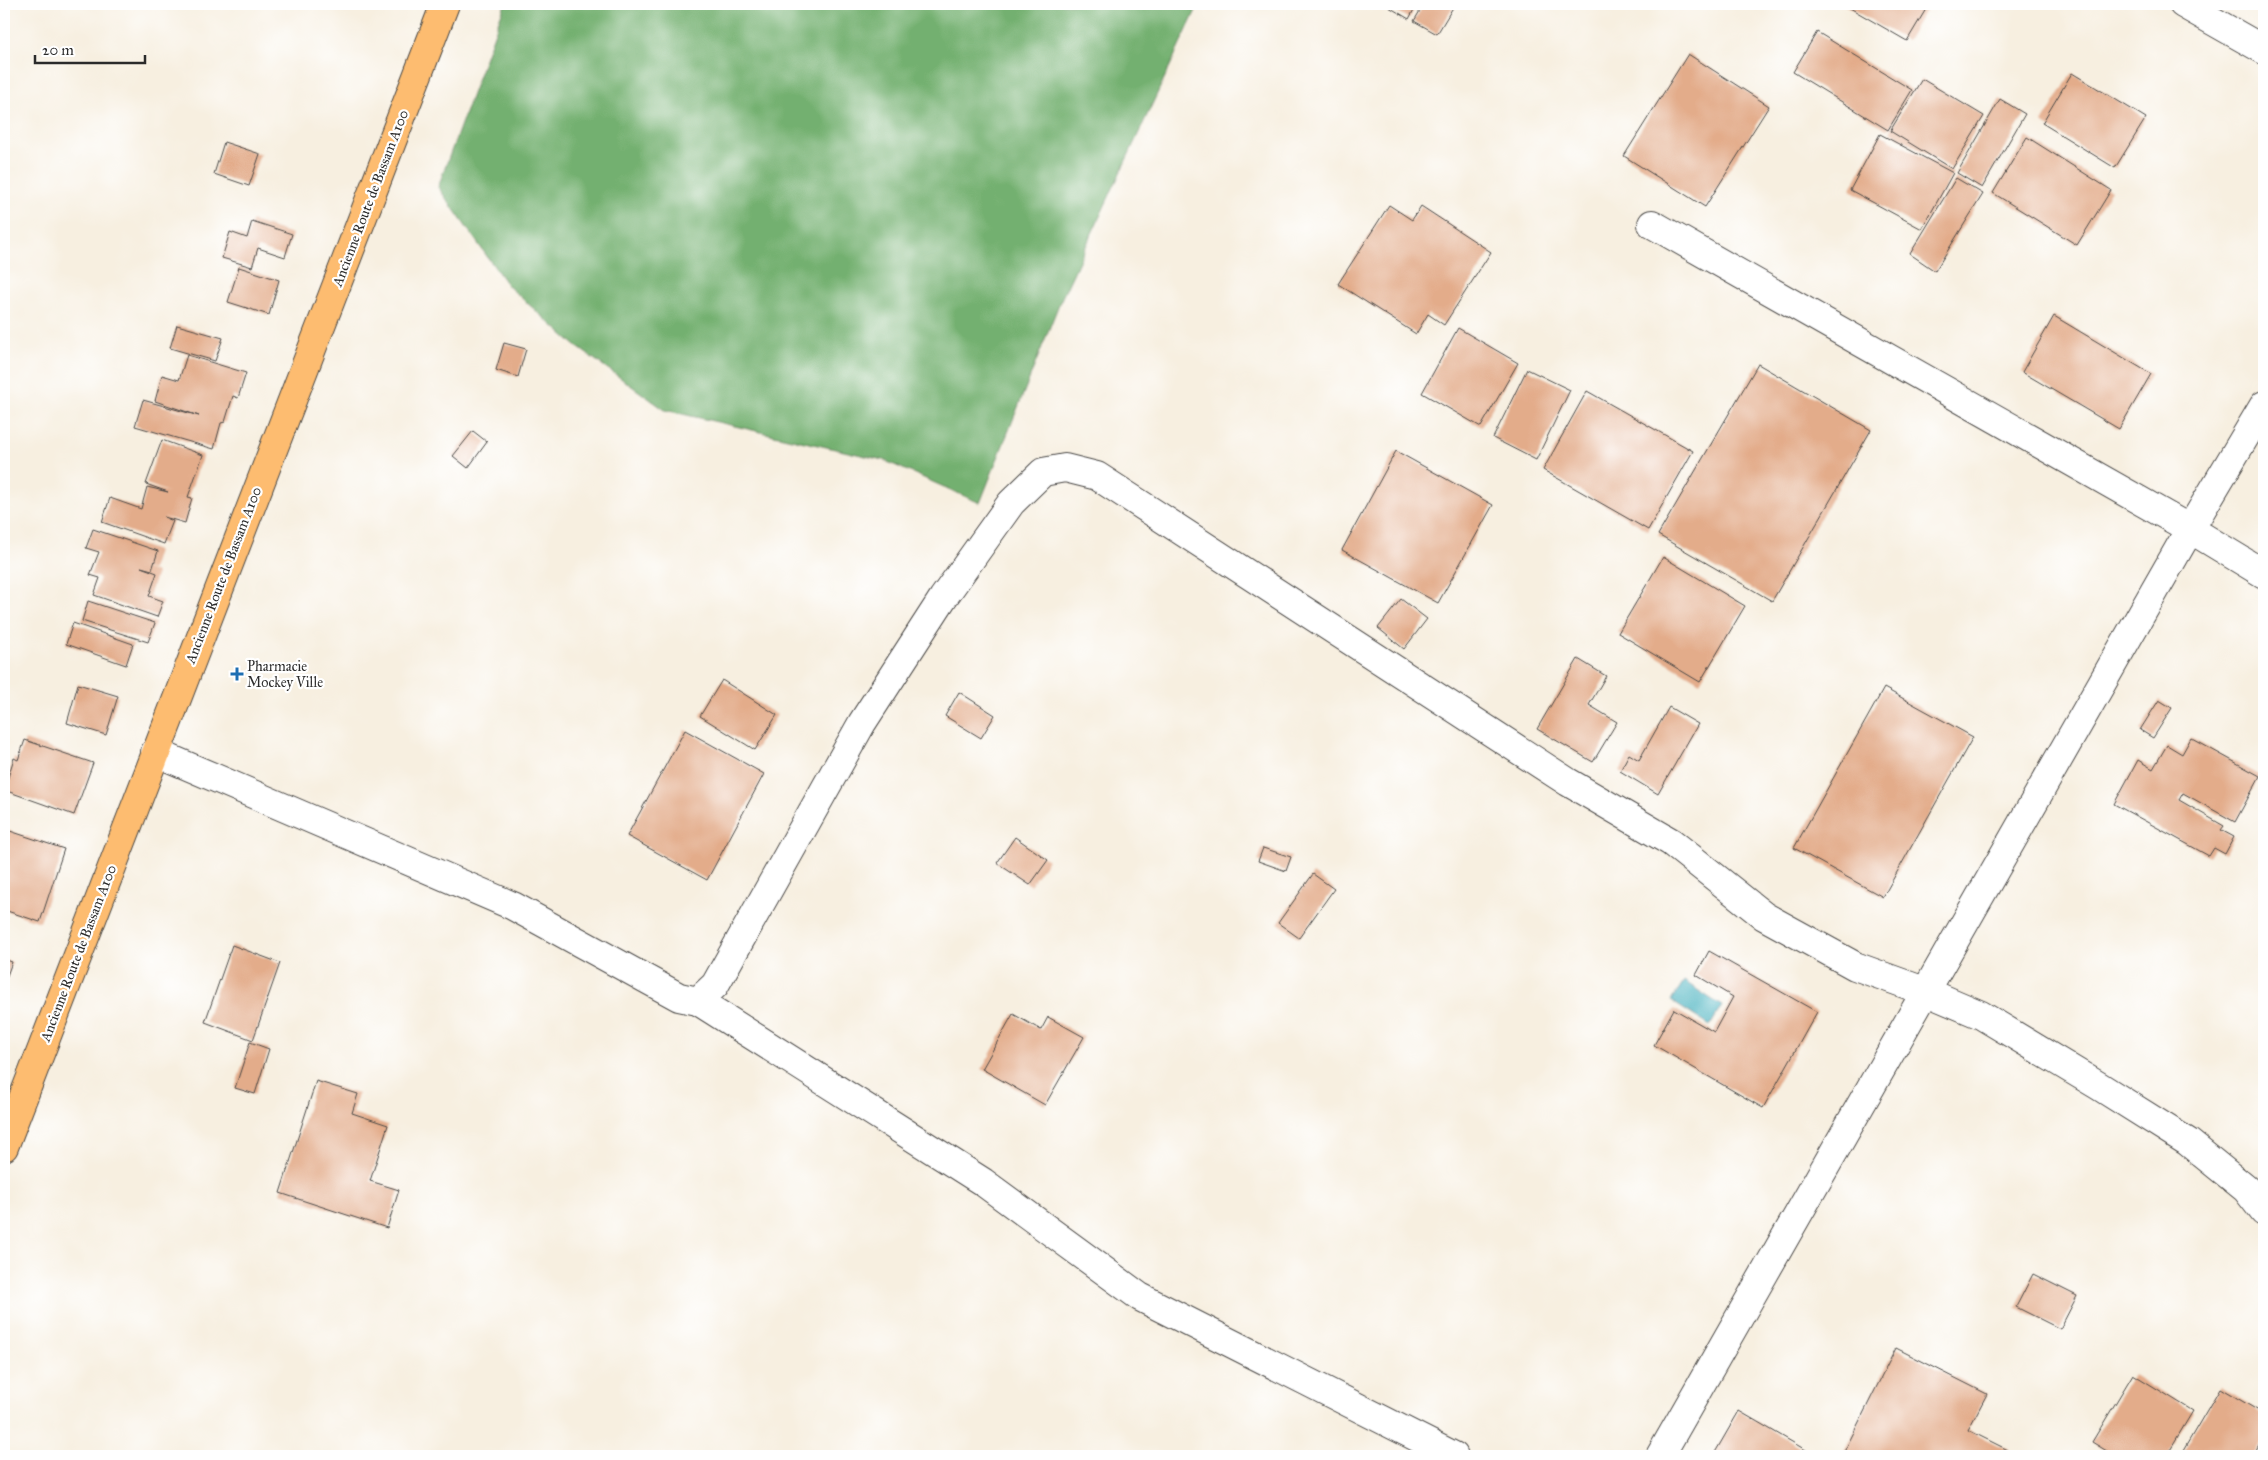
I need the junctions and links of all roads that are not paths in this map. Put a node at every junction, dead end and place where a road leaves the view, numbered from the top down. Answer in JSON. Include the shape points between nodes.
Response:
{"nodes":[{"id":1,"x":445,"y":4,"type":"edge"},
{"id":2,"x":2183,"y":4,"type":"edge"},
{"id":3,"x":2264,"y":50,"type":"edge"},
{"id":4,"x":1652,"y":224,"type":"dead end"},
{"id":5,"x":2264,"y":405,"type":"edge"},
{"id":6,"x":2190,"y":529,"type":"junction"},
{"id":7,"x":2264,"y":574,"type":"edge"},
{"id":8,"x":155,"y":752,"type":"junction"},
{"id":9,"x":1927,"y":992,"type":"junction"},
{"id":10,"x":698,"y":1001,"type":"junction"},
{"id":11,"x":4,"y":1148,"type":"edge"},
{"id":12,"x":2264,"y":1212,"type":"edge"},
{"id":13,"x":1454,"y":1456,"type":"edge"},
{"id":14,"x":1660,"y":1456,"type":"edge"}],
"edges":[{"from":1,"to":8,"type":"main road","name":"Ancienne Route de Bassam A100"},
{"from":2,"to":3,"type":"street"},
{"from":4,"to":6,"type":"street"},
{"from":5,"to":6,"type":"street"},
{"from":6,"to":7,"type":"street"},
{"from":6,"to":9,"type":"street"},
{"from":8,"to":10,"type":"street","via":[[513,906],[679,997]]},
{"from":8,"to":11,"type":"main road","name":"Ancienne Route de Bassam A100"},
{"from":9,"to":10,"type":"street","via":[[1855,966],[1764,916],[1672,842],[1568,782],[1097,476],[1065,468],[1043,472],[1011,503],[944,598],[862,723],[715,985]]},
{"from":9,"to":12,"type":"street","via":[[1982,1015],[2188,1142],[2246,1189]]},
{"from":9,"to":14,"type":"street"},
{"from":10,"to":13,"type":"street","via":[[983,1182],[1140,1297]]}]}
